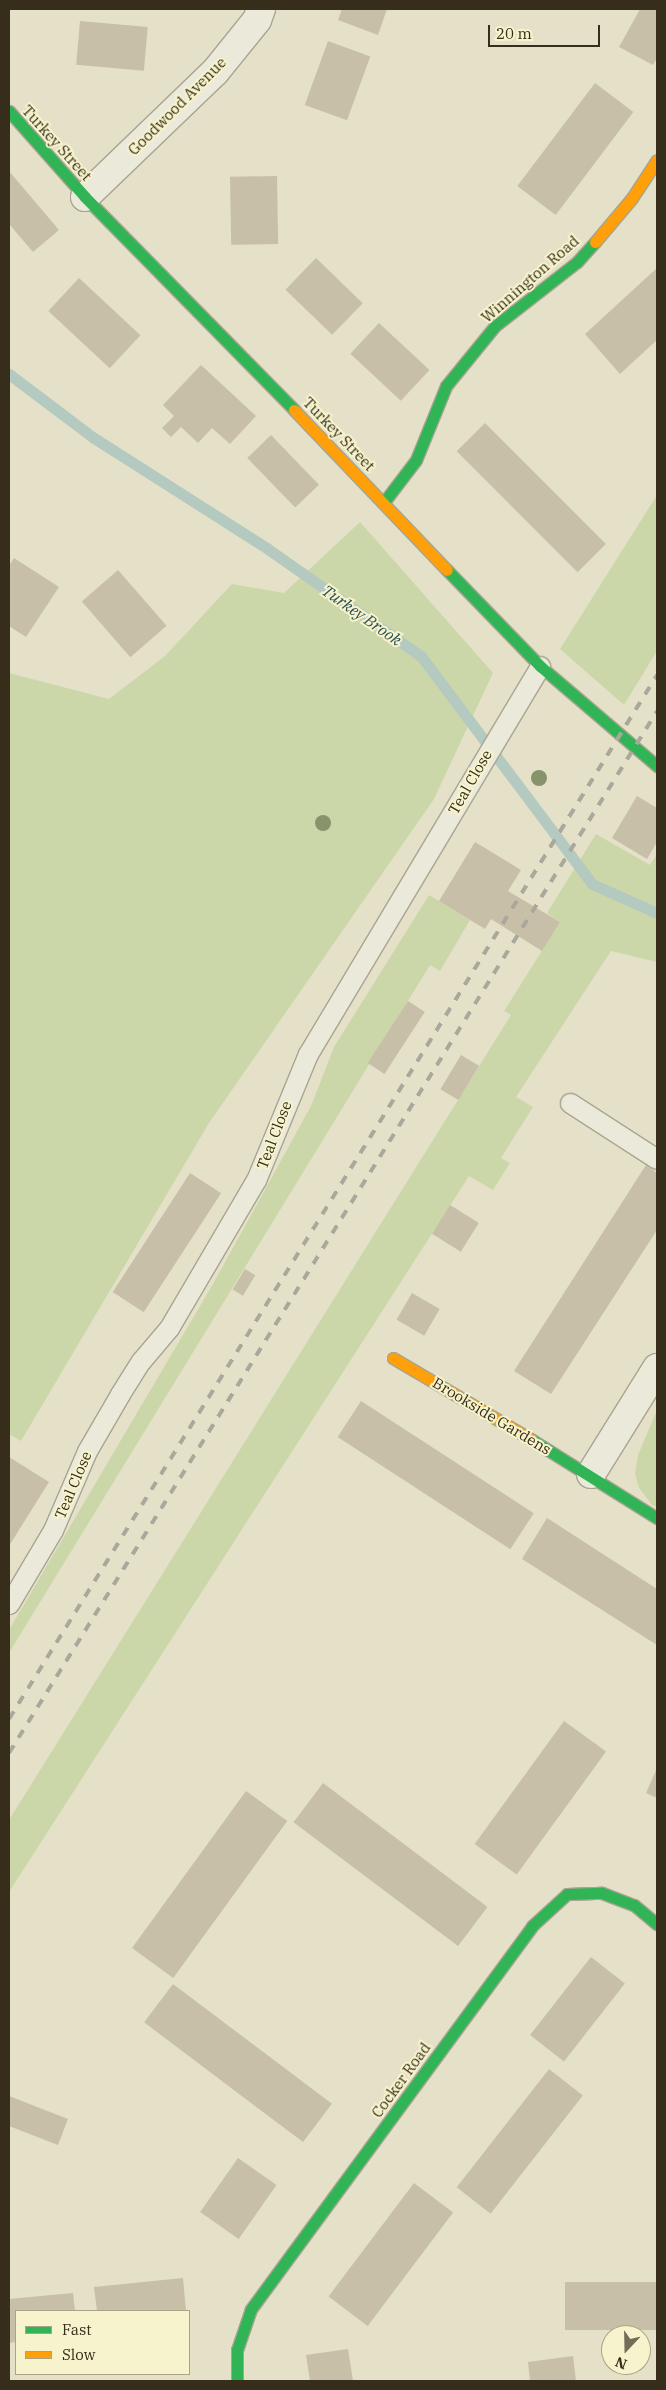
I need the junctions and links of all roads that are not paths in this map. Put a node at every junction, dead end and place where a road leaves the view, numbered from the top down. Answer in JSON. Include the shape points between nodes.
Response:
{"nodes":[{"id":1,"x":261,"y":9,"type":"edge"},
{"id":2,"x":9,"y":111,"type":"edge"},
{"id":3,"x":657,"y":160,"type":"edge"},
{"id":4,"x":85,"y":197,"type":"junction"},
{"id":5,"x":384,"y":502,"type":"junction"},
{"id":6,"x":540,"y":666,"type":"junction"},
{"id":7,"x":657,"y":766,"type":"edge"},
{"id":8,"x":570,"y":1103,"type":"dead end"},
{"id":9,"x":657,"y":1159,"type":"edge"},
{"id":10,"x":394,"y":1358,"type":"dead end"},
{"id":11,"x":657,"y":1368,"type":"edge"},
{"id":12,"x":591,"y":1474,"type":"junction"},
{"id":13,"x":657,"y":1518,"type":"edge"},
{"id":14,"x":9,"y":1604,"type":"edge"},
{"id":15,"x":657,"y":1924,"type":"edge"},
{"id":16,"x":237,"y":2381,"type":"edge"}],
"edges":[{"from":1,"to":4,"type":"street","name":"Goodwood Avenue","via":[[257,20],[214,72]]},
{"from":2,"to":4,"type":"street","name":"Turkey Street"},
{"from":3,"to":5,"type":"street","name":"Winnington Road","via":[[632,198],[577,262],[495,326],[446,386],[416,460]]},
{"from":4,"to":5,"type":"street","name":"Turkey Street"},
{"from":5,"to":6,"type":"street","name":"Turkey Street"},
{"from":6,"to":7,"type":"street","name":"Turkey Street"},
{"from":6,"to":14,"type":"lane","name":"Teal Close","via":[[308,1054],[256,1180],[169,1328],[120,1394],[87,1451],[53,1530]]},
{"from":8,"to":9,"type":"lane"},
{"from":10,"to":12,"type":"street","name":"Brookside Gardens"},
{"from":11,"to":12,"type":"street"},
{"from":12,"to":13,"type":"street","name":"Brookside Gardens"},
{"from":15,"to":16,"type":"street","name":"Cocker Road","via":[[634,1905],[602,1893],[567,1894],[532,1926],[252,2309],[237,2350]]}]}
